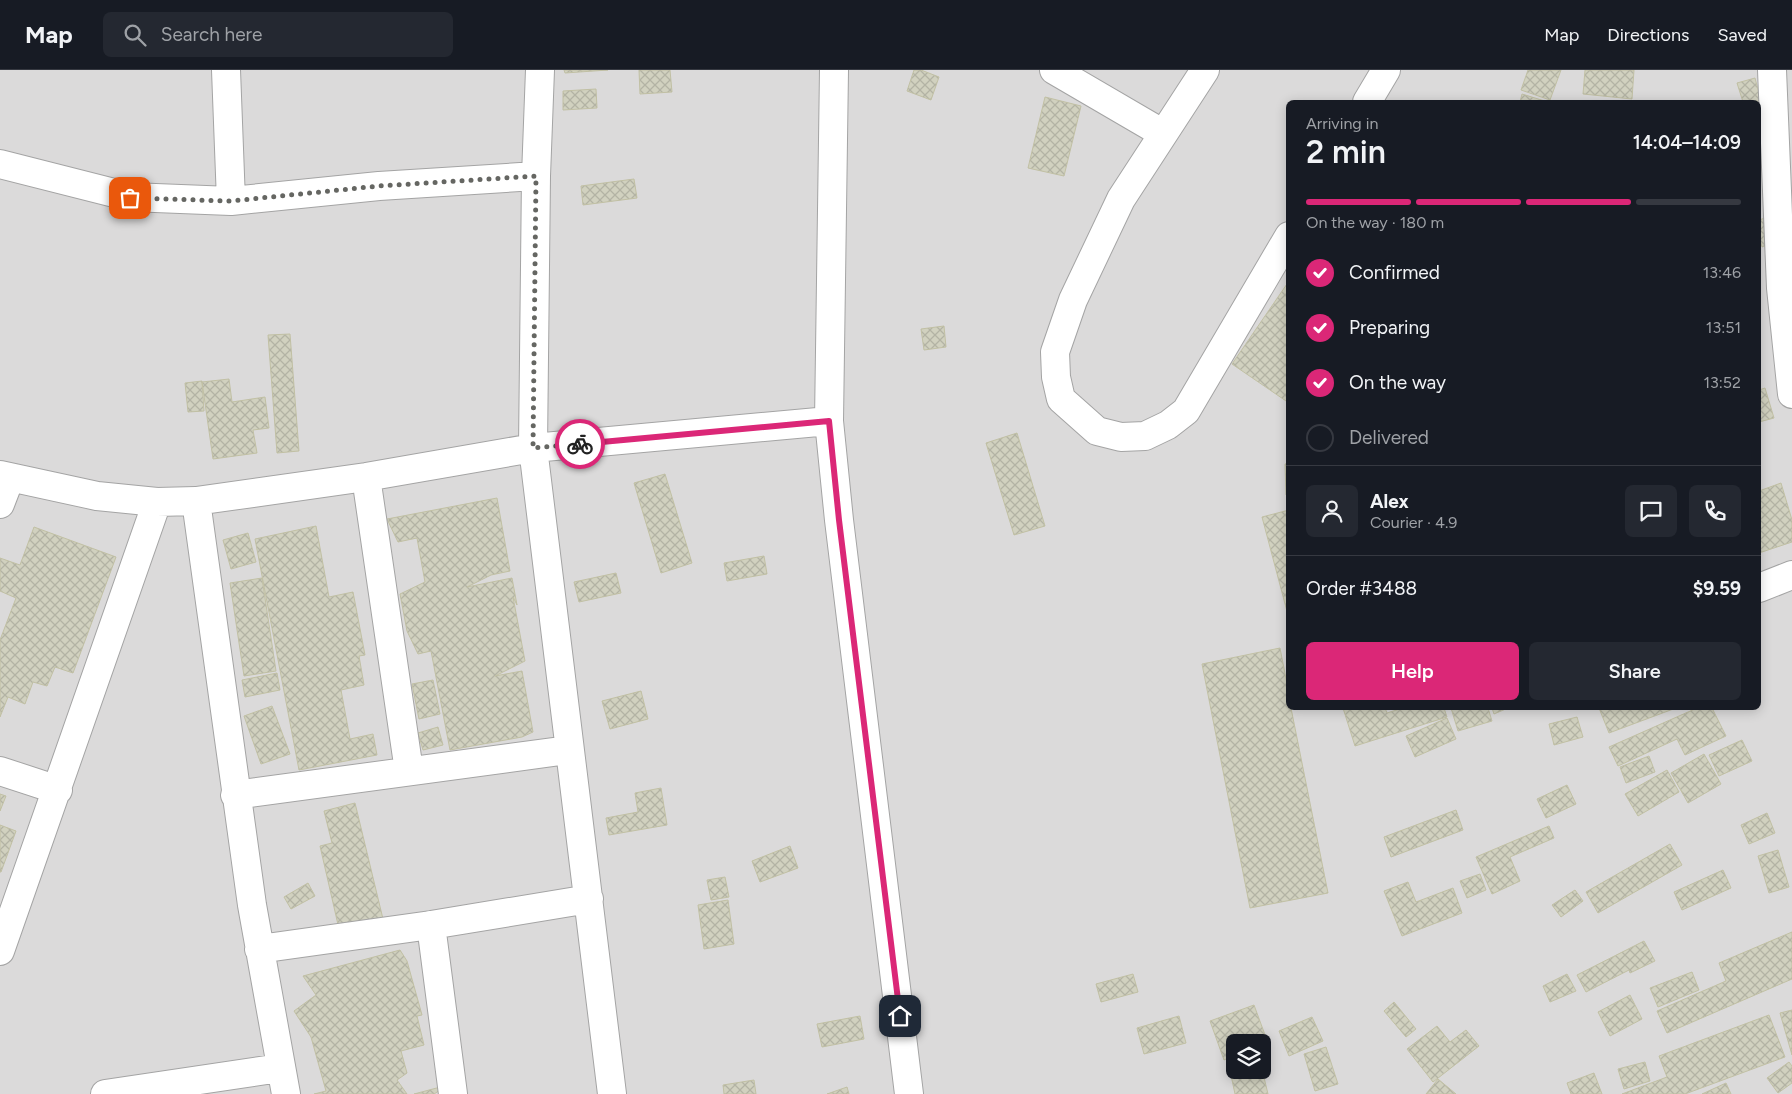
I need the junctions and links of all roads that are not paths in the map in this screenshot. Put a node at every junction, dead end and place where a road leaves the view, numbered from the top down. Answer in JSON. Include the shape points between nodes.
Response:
{"nodes":[{"id":1,"x":226,"y":70,"type":"edge"},
{"id":2,"x":540,"y":70,"type":"edge"},
{"id":3,"x":834,"y":70,"type":"edge"},
{"id":4,"x":1054,"y":70,"type":"edge"},
{"id":5,"x":1205,"y":70,"type":"edge"},
{"id":6,"x":1386,"y":70,"type":"edge"},
{"id":7,"x":1772,"y":70,"type":"edge"},
{"id":8,"x":1368,"y":100,"type":"edge"},
{"id":9,"x":1162,"y":133,"type":"junction"},
{"id":10,"x":0,"y":164,"type":"edge"},
{"id":11,"x":536,"y":176,"type":"junction"},
{"id":12,"x":231,"y":201,"type":"junction"},
{"id":13,"x":1286,"y":241,"type":"edge"},
{"id":14,"x":1792,"y":394,"type":"edge"},
{"id":15,"x":829,"y":421,"type":"junction"},
{"id":16,"x":533,"y":448,"type":"junction"},
{"id":17,"x":5,"y":477,"type":"edge"},
{"id":18,"x":366,"y":478,"type":"junction"},
{"id":19,"x":158,"y":502,"type":"junction"},
{"id":20,"x":196,"y":502,"type":"junction"},
{"id":21,"x":0,"y":504,"type":"edge"},
{"id":22,"x":1792,"y":575,"type":"edge"},
{"id":23,"x":1761,"y":587,"type":"edge"},
{"id":24,"x":568,"y":750,"type":"junction"},
{"id":25,"x":0,"y":771,"type":"edge"},
{"id":26,"x":408,"y":772,"type":"junction"},
{"id":27,"x":58,"y":790,"type":"junction"},
{"id":28,"x":236,"y":796,"type":"junction"},
{"id":29,"x":589,"y":899,"type":"junction"},
{"id":30,"x":431,"y":925,"type":"junction"},
{"id":31,"x":259,"y":948,"type":"junction"},
{"id":32,"x":0,"y":951,"type":"edge"},
{"id":33,"x":283,"y":1081,"type":"edge"},
{"id":34,"x":105,"y":1094,"type":"edge"},
{"id":35,"x":453,"y":1094,"type":"edge"},
{"id":36,"x":612,"y":1094,"type":"edge"},
{"id":37,"x":909,"y":1094,"type":"edge"}],
"edges":[{"from":1,"to":12,"type":"street"},
{"from":2,"to":11,"type":"street"},
{"from":3,"to":15,"type":"street"},
{"from":4,"to":9,"type":"street"},
{"from":5,"to":9,"type":"street"},
{"from":6,"to":8,"type":"street"},
{"from":7,"to":14,"type":"street","via":[[1781,288]]},
{"from":9,"to":13,"type":"street","via":[[1120,199],[1073,300],[1055,352],[1061,399],[1097,431],[1121,437],[1145,436],[1168,425],[1186,411]]},
{"from":10,"to":12,"type":"street","via":[[130,198]]},
{"from":11,"to":12,"type":"street","via":[[379,186]]},
{"from":11,"to":16,"type":"street"},
{"from":15,"to":16,"type":"street"},
{"from":15,"to":37,"type":"street"},
{"from":16,"to":18,"type":"street"},
{"from":16,"to":24,"type":"street"},
{"from":17,"to":19,"type":"street","via":[[97,496]]},
{"from":17,"to":21,"type":"street"},
{"from":18,"to":20,"type":"street"},
{"from":18,"to":26,"type":"street"},
{"from":19,"to":20,"type":"street"},
{"from":19,"to":27,"type":"street"},
{"from":20,"to":28,"type":"street"},
{"from":22,"to":23,"type":"street"},
{"from":24,"to":26,"type":"street"},
{"from":24,"to":29,"type":"street"},
{"from":25,"to":27,"type":"street"},
{"from":26,"to":28,"type":"street"},
{"from":27,"to":32,"type":"street"},
{"from":28,"to":31,"type":"street"},
{"from":29,"to":30,"type":"street"},
{"from":29,"to":36,"type":"street"},
{"from":30,"to":31,"type":"street"},
{"from":30,"to":35,"type":"street"},
{"from":31,"to":33,"type":"street"},
{"from":33,"to":34,"type":"street"}]}
